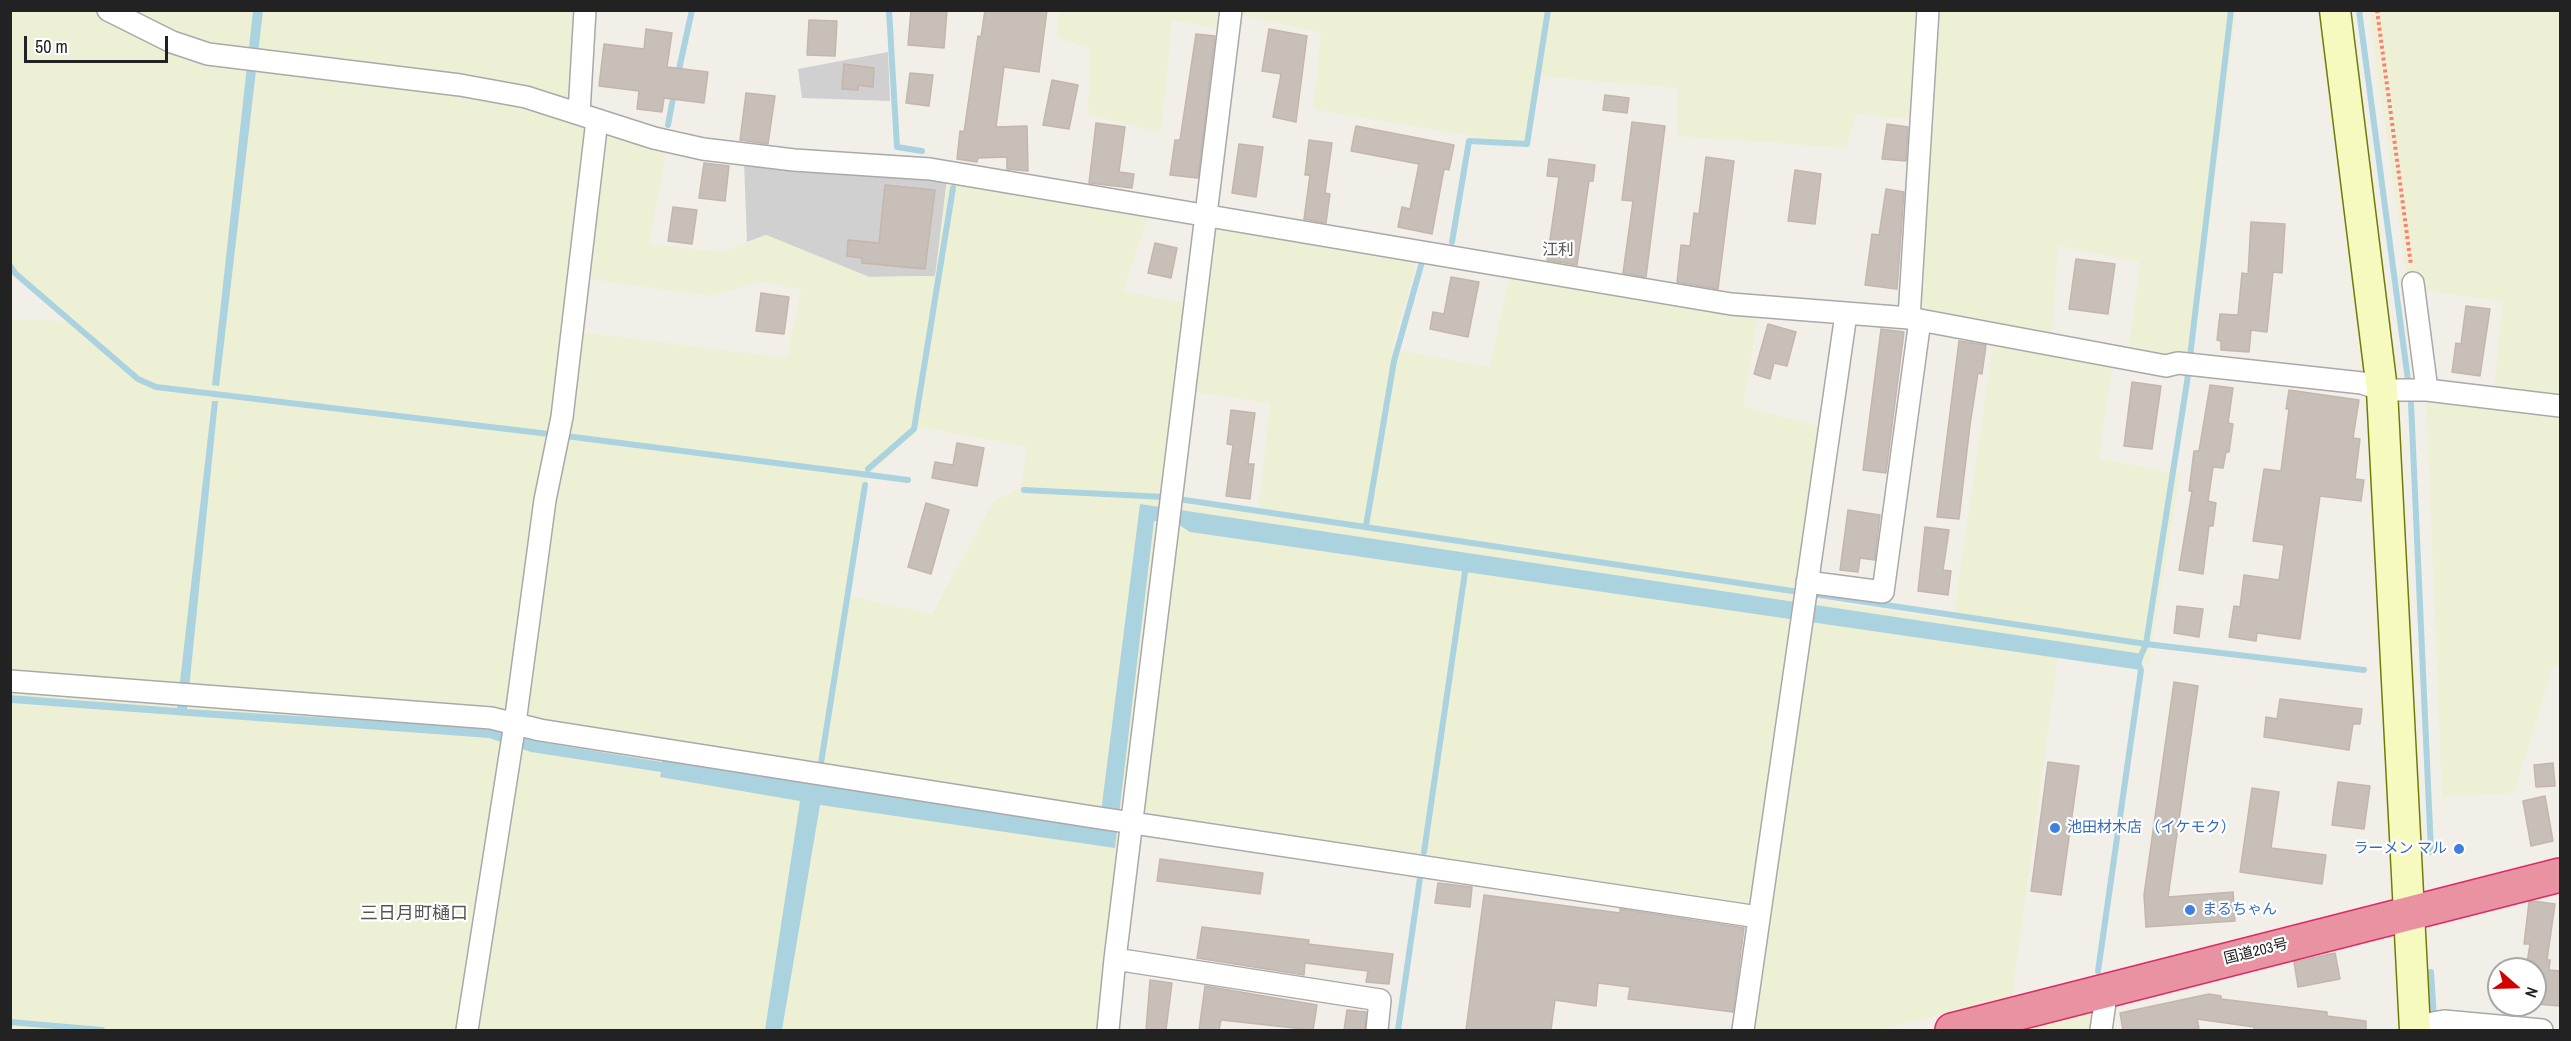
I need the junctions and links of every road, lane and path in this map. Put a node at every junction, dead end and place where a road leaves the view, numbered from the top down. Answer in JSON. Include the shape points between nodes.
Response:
{"nodes":[{"id":1,"x":108,"y":10,"type":"edge"},
{"id":2,"x":585,"y":10,"type":"edge"},
{"id":3,"x":1231,"y":10,"type":"edge"},
{"id":4,"x":1928,"y":10,"type":"edge"},
{"id":5,"x":2335,"y":10,"type":"edge"},
{"id":6,"x":2377,"y":10,"type":"edge"},
{"id":7,"x":588,"y":117,"type":"junction"},
{"id":8,"x":1206,"y":216,"type":"junction"},
{"id":9,"x":2413,"y":284,"type":"joint"},
{"id":10,"x":1846,"y":314,"type":"junction"},
{"id":11,"x":1915,"y":319,"type":"junction"},
{"id":12,"x":2382,"y":390,"type":"junction"},
{"id":13,"x":2427,"y":390,"type":"junction"},
{"id":14,"x":2560,"y":406,"type":"edge"},
{"id":15,"x":1807,"y":582,"type":"junction"},
{"id":16,"x":10,"y":681,"type":"edge"},
{"id":17,"x":515,"y":723,"type":"junction"},
{"id":18,"x":1132,"y":823,"type":"junction"},
{"id":19,"x":2560,"y":875,"type":"edge"},
{"id":20,"x":2408,"y":913,"type":"junction"},
{"id":21,"x":1758,"y":917,"type":"junction"},
{"id":22,"x":1115,"y":959,"type":"junction"},
{"id":23,"x":2107,"y":989,"type":"junction"},
{"id":24,"x":2415,"y":1028,"type":"edge"},
{"id":25,"x":466,"y":1030,"type":"edge"},
{"id":26,"x":1108,"y":1030,"type":"edge"},
{"id":27,"x":1377,"y":1030,"type":"edge"},
{"id":28,"x":1743,"y":1030,"type":"edge"},
{"id":29,"x":1952,"y":1030,"type":"edge"},
{"id":30,"x":2101,"y":1030,"type":"edge"},
{"id":31,"x":2542,"y":1030,"type":"edge"}],
"edges":[{"from":1,"to":7,"type":"street","via":[[172,42],[208,54],[460,85],[526,97]]},
{"from":2,"to":7,"type":"street"},
{"from":3,"to":8,"type":"street"},
{"from":4,"to":11,"type":"street"},
{"from":5,"to":12,"type":"street"},
{"from":6,"to":9,"type":"path"},
{"from":7,"to":8,"type":"street","via":[[703,149],[930,169]]},
{"from":7,"to":17,"type":"street","via":[[562,417],[545,500]]},
{"from":8,"to":10,"type":"street","via":[[1731,304]]},
{"from":8,"to":18,"type":"street"},
{"from":9,"to":13,"type":"street"},
{"from":10,"to":11,"type":"street"},
{"from":10,"to":15,"type":"street"},
{"from":11,"to":12,"type":"street","via":[[2166,366],[2187,364],[2362,383]]},
{"from":11,"to":15,"type":"street","via":[[1883,592]]},
{"from":12,"to":13,"type":"street"},
{"from":12,"to":20,"type":"street"},
{"from":13,"to":14,"type":"street"},
{"from":15,"to":21,"type":"street"},
{"from":16,"to":17,"type":"street"},
{"from":17,"to":18,"type":"street"},
{"from":17,"to":25,"type":"street"},
{"from":18,"to":21,"type":"street"},
{"from":18,"to":22,"type":"street"},
{"from":19,"to":20,"type":"highway","name":"国道203号"},
{"from":20,"to":23,"type":"highway","name":"国道203号"},
{"from":20,"to":24,"type":"street"},
{"from":21,"to":28,"type":"street"},
{"from":22,"to":26,"type":"street"},
{"from":22,"to":27,"type":"street","via":[[1380,1000]]},
{"from":23,"to":29,"type":"highway","name":"国道203号"},
{"from":23,"to":30,"type":"street"},
{"from":24,"to":31,"type":"street","via":[[2444,1021]]}]}
